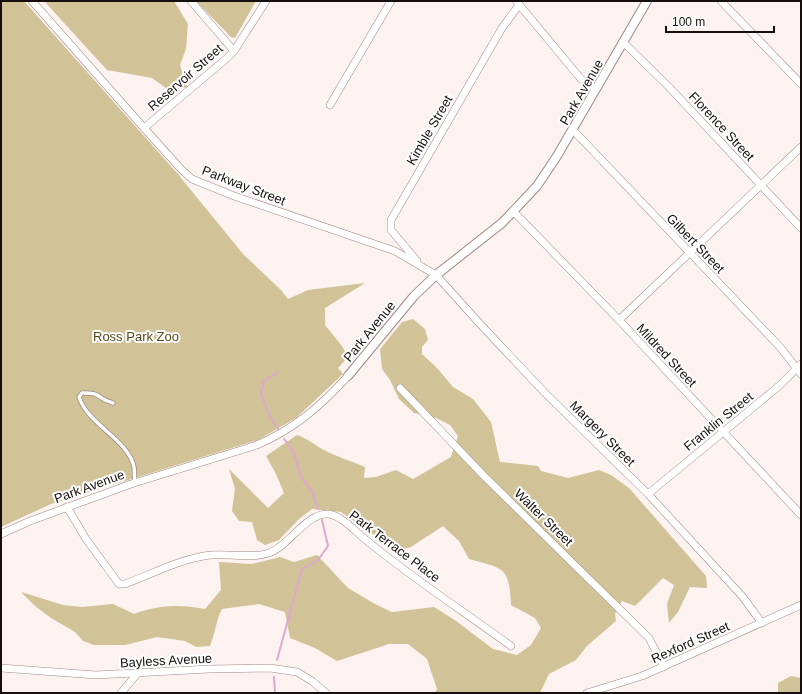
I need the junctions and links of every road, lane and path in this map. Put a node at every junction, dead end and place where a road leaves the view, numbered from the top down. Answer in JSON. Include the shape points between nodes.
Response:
{"nodes":[{"id":1,"x":32,"y":1,"type":"edge"},
{"id":2,"x":191,"y":1,"type":"edge"},
{"id":3,"x":266,"y":1,"type":"edge"},
{"id":4,"x":391,"y":1,"type":"edge"},
{"id":5,"x":647,"y":1,"type":"edge"},
{"id":6,"x":721,"y":1,"type":"edge"},
{"id":7,"x":517,"y":3,"type":"edge"},
{"id":8,"x":624,"y":42,"type":"junction"},
{"id":9,"x":234,"y":51,"type":"junction"},
{"id":10,"x":801,"y":84,"type":"edge"},
{"id":11,"x":596,"y":89,"type":"junction"},
{"id":12,"x":330,"y":105,"type":"dead end"},
{"id":13,"x":144,"y":128,"type":"junction"},
{"id":14,"x":573,"y":130,"type":"junction"},
{"id":15,"x":801,"y":147,"type":"edge"},
{"id":16,"x":761,"y":186,"type":"junction"},
{"id":17,"x":514,"y":212,"type":"junction"},
{"id":18,"x":801,"y":228,"type":"edge"},
{"id":19,"x":690,"y":254,"type":"junction"},
{"id":20,"x":421,"y":265,"type":"junction"},
{"id":21,"x":436,"y":275,"type":"junction"},
{"id":22,"x":619,"y":320,"type":"junction"},
{"id":23,"x":800,"y":369,"type":"edge"},
{"id":24,"x":348,"y":376,"type":"joint"},
{"id":25,"x":400,"y":388,"type":"dead end"},
{"id":26,"x":113,"y":404,"type":"dead end"},
{"id":27,"x":722,"y":433,"type":"junction"},
{"id":28,"x":135,"y":483,"type":"junction"},
{"id":29,"x":648,"y":494,"type":"junction"},
{"id":30,"x":67,"y":507,"type":"junction"},
{"id":31,"x":801,"y":515,"type":"edge"},
{"id":32,"x":1,"y":534,"type":"edge"},
{"id":33,"x":801,"y":604,"type":"edge"},
{"id":34,"x":762,"y":623,"type":"junction"},
{"id":35,"x":511,"y":646,"type":"dead end"},
{"id":36,"x":664,"y":667,"type":"junction"},
{"id":37,"x":1,"y":668,"type":"edge"},
{"id":38,"x":137,"y":674,"type":"junction"},
{"id":39,"x":121,"y":693,"type":"edge"},
{"id":40,"x":326,"y":693,"type":"edge"},
{"id":41,"x":586,"y":693,"type":"edge"}],
"edges":[{"from":1,"to":13,"type":"street","name":"Parkway Street"},
{"from":2,"to":9,"type":"street"},
{"from":3,"to":9,"type":"street","name":"Reservoir Street"},
{"from":4,"to":12,"type":"street"},
{"from":5,"to":8,"type":"street","name":"Park Avenue"},
{"from":6,"to":10,"type":"street"},
{"from":7,"to":11,"type":"street","via":[[581,79]]},
{"from":7,"to":20,"type":"street","name":"Kimble Street","via":[[391,220],[391,230],[396,238]]},
{"from":8,"to":11,"type":"street","name":"Park Avenue"},
{"from":8,"to":16,"type":"street","name":"Florence Street"},
{"from":9,"to":13,"type":"street","name":"Reservoir Street"},
{"from":11,"to":14,"type":"street","name":"Park Avenue"},
{"from":13,"to":20,"type":"street","name":"Parkway Street","via":[[192,179],[395,251]]},
{"from":14,"to":17,"type":"street","name":"Park Avenue","via":[[545,175]]},
{"from":14,"to":19,"type":"street","name":"Gilbert Street"},
{"from":15,"to":16,"type":"street"},
{"from":16,"to":18,"type":"street","name":"Florence Street"},
{"from":16,"to":19,"type":"street"},
{"from":17,"to":21,"type":"street","name":"Park Avenue"},
{"from":17,"to":22,"type":"street","name":"Mildred Street"},
{"from":19,"to":22,"type":"street"},
{"from":19,"to":23,"type":"street","name":"Gilbert Street"},
{"from":20,"to":21,"type":"street","name":"Margery Street"},
{"from":21,"to":24,"type":"street","name":"Park Avenue","via":[[407,304]]},
{"from":21,"to":29,"type":"street","name":"Margery Street","via":[[544,392]]},
{"from":22,"to":27,"type":"street","name":"Mildred Street"},
{"from":23,"to":27,"type":"street","name":"Franklin Street"},
{"from":24,"to":28,"type":"street","name":"Park Avenue","via":[[318,408],[277,436],[257,445]]},
{"from":25,"to":36,"type":"street","name":"Walter Street","via":[[484,476],[649,638]]},
{"from":26,"to":28,"type":"lane","via":[[93,392],[82,392],[79,397],[88,414],[131,460]]},
{"from":27,"to":29,"type":"street","name":"Franklin Street"},
{"from":27,"to":31,"type":"street","name":"Mildred Street"},
{"from":28,"to":30,"type":"street","name":"Park Avenue"},
{"from":29,"to":34,"type":"street","name":"Margery Street","via":[[742,596]]},
{"from":30,"to":32,"type":"street","name":"Park Avenue"},
{"from":30,"to":35,"type":"street","name":"Park Terrace Place","via":[[86,539],[119,584],[211,555],[269,553],[312,519],[330,514]]},
{"from":33,"to":34,"type":"street","name":"Rexford Street"},
{"from":34,"to":36,"type":"street","name":"Rexford Street"},
{"from":36,"to":41,"type":"street","name":"Rexford Street","via":[[634,680]]},
{"from":37,"to":38,"type":"street","name":"Bayless Avenue","via":[[96,675]]},
{"from":38,"to":39,"type":"street"},
{"from":38,"to":40,"type":"street","name":"Bayless Avenue","via":[[270,668],[289,670],[312,681]]}]}
